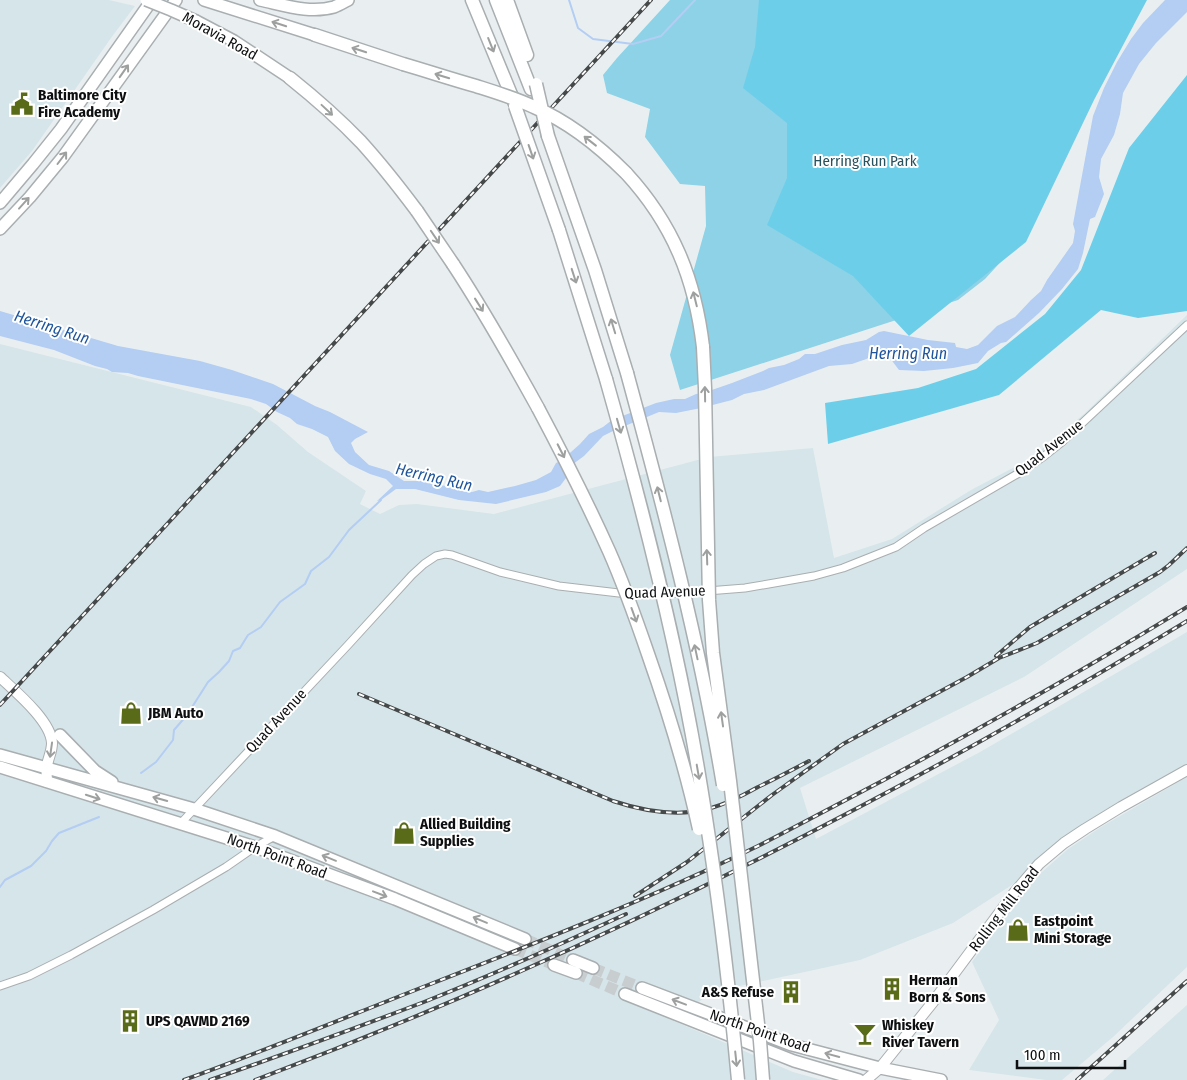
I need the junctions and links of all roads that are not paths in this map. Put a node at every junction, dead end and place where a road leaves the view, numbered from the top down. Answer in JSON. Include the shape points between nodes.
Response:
{"nodes":[{"id":1,"x":146,"y":0,"type":"edge"},
{"id":2,"x":152,"y":0,"type":"edge"},
{"id":3,"x":176,"y":0,"type":"edge"},
{"id":4,"x":260,"y":0,"type":"edge"},
{"id":5,"x":348,"y":0,"type":"edge"},
{"id":6,"x":472,"y":0,"type":"edge"},
{"id":7,"x":496,"y":0,"type":"edge"},
{"id":8,"x":507,"y":0,"type":"edge"},
{"id":9,"x":206,"y":1,"type":"edge"},
{"id":10,"x":315,"y":36,"type":"joint"},
{"id":11,"x":290,"y":78,"type":"joint"},
{"id":12,"x":533,"y":86,"type":"junction"},
{"id":13,"x":0,"y":203,"type":"edge"},
{"id":14,"x":0,"y":229,"type":"edge"},
{"id":15,"x":1187,"y":325,"type":"edge"},
{"id":16,"x":0,"y":677,"type":"edge"},
{"id":17,"x":42,"y":720,"type":"junction"},
{"id":18,"x":60,"y":735,"type":"joint"},
{"id":19,"x":0,"y":755,"type":"edge"},
{"id":20,"x":0,"y":767,"type":"edge"},
{"id":21,"x":46,"y":767,"type":"junction"},
{"id":22,"x":1187,"y":770,"type":"edge"},
{"id":23,"x":47,"y":782,"type":"junction"},
{"id":24,"x":130,"y":790,"type":"junction"},
{"id":25,"x":194,"y":809,"type":"junction"},
{"id":26,"x":181,"y":823,"type":"junction"},
{"id":27,"x":275,"y":836,"type":"junction"},
{"id":28,"x":255,"y":847,"type":"junction"},
{"id":29,"x":359,"y":870,"type":"junction"},
{"id":30,"x":352,"y":884,"type":"junction"},
{"id":31,"x":419,"y":895,"type":"junction"},
{"id":32,"x":414,"y":908,"type":"junction"},
{"id":33,"x":720,"y":924,"type":"junction"},
{"id":34,"x":524,"y":939,"type":"tunnel mouth"},
{"id":35,"x":515,"y":949,"type":"tunnel mouth"},
{"id":36,"x":573,"y":960,"type":"tunnel mouth"},
{"id":37,"x":554,"y":965,"type":"tunnel mouth"},
{"id":38,"x":593,"y":968,"type":"tunnel mouth"},
{"id":39,"x":576,"y":973,"type":"tunnel mouth"},
{"id":40,"x":752,"y":976,"type":"junction"},
{"id":41,"x":0,"y":986,"type":"edge"},
{"id":42,"x":642,"y":988,"type":"tunnel mouth"},
{"id":43,"x":625,"y":994,"type":"tunnel mouth"},
{"id":44,"x":768,"y":1036,"type":"junction"},
{"id":45,"x":764,"y":1049,"type":"junction"},
{"id":46,"x":880,"y":1068,"type":"junction"},
{"id":47,"x":738,"y":1080,"type":"edge"},
{"id":48,"x":763,"y":1080,"type":"edge"},
{"id":49,"x":859,"y":1080,"type":"edge"},
{"id":50,"x":866,"y":1080,"type":"edge"},
{"id":51,"x":877,"y":1080,"type":"edge"},
{"id":52,"x":941,"y":1080,"type":"edge"}],
"edges":[{"from":1,"to":11,"type":"main road","name":"Moravia Road","bridge":true,"via":[[234,41]]},
{"from":2,"to":13,"type":"main road","via":[[61,129]]},
{"from":14,"to":3,"type":"main road","one_way":true,"via":[[63,157]]},
{"from":4,"to":5,"type":"main road","via":[[320,10]]},
{"from":6,"to":33,"type":"highway","one_way":true,"bridge":true,"via":[[515,106],[559,230],[606,379],[648,536],[673,646],[701,788]]},
{"from":7,"to":12,"type":"highway"},
{"from":8,"to":12,"type":"highway"},
{"from":10,"to":9,"type":"main road","one_way":true},
{"from":40,"to":10,"type":"highway","one_way":true,"bridge":true,"via":[[713,653],[701,325],[689,276],[679,252],[653,206],[626,173],[586,137],[561,121],[514,99]]},
{"from":11,"to":33,"type":"highway","one_way":true,"bridge":true,"via":[[361,142],[416,211],[496,333],[586,501],[634,613],[674,732],[691,790]]},
{"from":40,"to":12,"type":"highway","one_way":true,"bridge":true,"via":[[704,686],[669,532],[627,373]]},
{"from":15,"to":25,"type":"street","name":"Quad Avenue","via":[[1043,457],[896,547],[843,568],[745,588],[636,596],[559,586],[500,572],[452,555],[430,559]]},
{"from":16,"to":17,"type":"street"},
{"from":17,"to":18,"type":"street"},
{"from":17,"to":21,"type":"street","one_way":true,"via":[[52,738]]},
{"from":18,"to":24,"type":"main road","via":[[95,771]]},
{"from":19,"to":21,"type":"main road","name":"North Point Road"},
{"from":20,"to":23,"type":"main road","name":"North Point Road"},
{"from":21,"to":23,"type":"street"},
{"from":21,"to":24,"type":"main road","name":"North Point Road"},
{"from":22,"to":46,"type":"street","name":"Rolling Mill Road","via":[[1085,829],[1039,864]]},
{"from":23,"to":26,"type":"main road","name":"North Point Road","one_way":true},
{"from":25,"to":24,"type":"main road","name":"North Point Road","one_way":true},
{"from":25,"to":26,"type":"street","name":"Quad Avenue"},
{"from":25,"to":27,"type":"main road","name":"North Point Road"},
{"from":26,"to":28,"type":"main road","name":"North Point Road"},
{"from":27,"to":28,"type":"street"},
{"from":29,"to":27,"type":"main road","name":"North Point Road","one_way":true},
{"from":28,"to":30,"type":"main road","name":"North Point Road"},
{"from":28,"to":41,"type":"street","via":[[153,910],[71,955]]},
{"from":29,"to":30,"type":"main road"},
{"from":29,"to":31,"type":"main road","name":"North Point Road"},
{"from":30,"to":32,"type":"main road","name":"North Point Road","one_way":true},
{"from":31,"to":32,"type":"main road"},
{"from":34,"to":31,"type":"main road","name":"North Point Road","one_way":true},
{"from":32,"to":35,"type":"main road","name":"North Point Road"},
{"from":33,"to":47,"type":"highway","one_way":true,"bridge":true},
{"from":36,"to":38,"type":"main road"},
{"from":37,"to":39,"type":"main road"},
{"from":40,"to":48,"type":"highway","bridge":true},
{"from":44,"to":42,"type":"main road","name":"North Point Road","one_way":true},
{"from":43,"to":45,"type":"main road","name":"North Point Road"},
{"from":44,"to":45,"type":"main road"},
{"from":46,"to":44,"type":"main road","name":"North Point Road","one_way":true},
{"from":45,"to":49,"type":"main road","name":"North Point Road"},
{"from":46,"to":50,"type":"street"},
{"from":46,"to":51,"type":"street"},
{"from":46,"to":52,"type":"main road","name":"North Point Road"}]}
